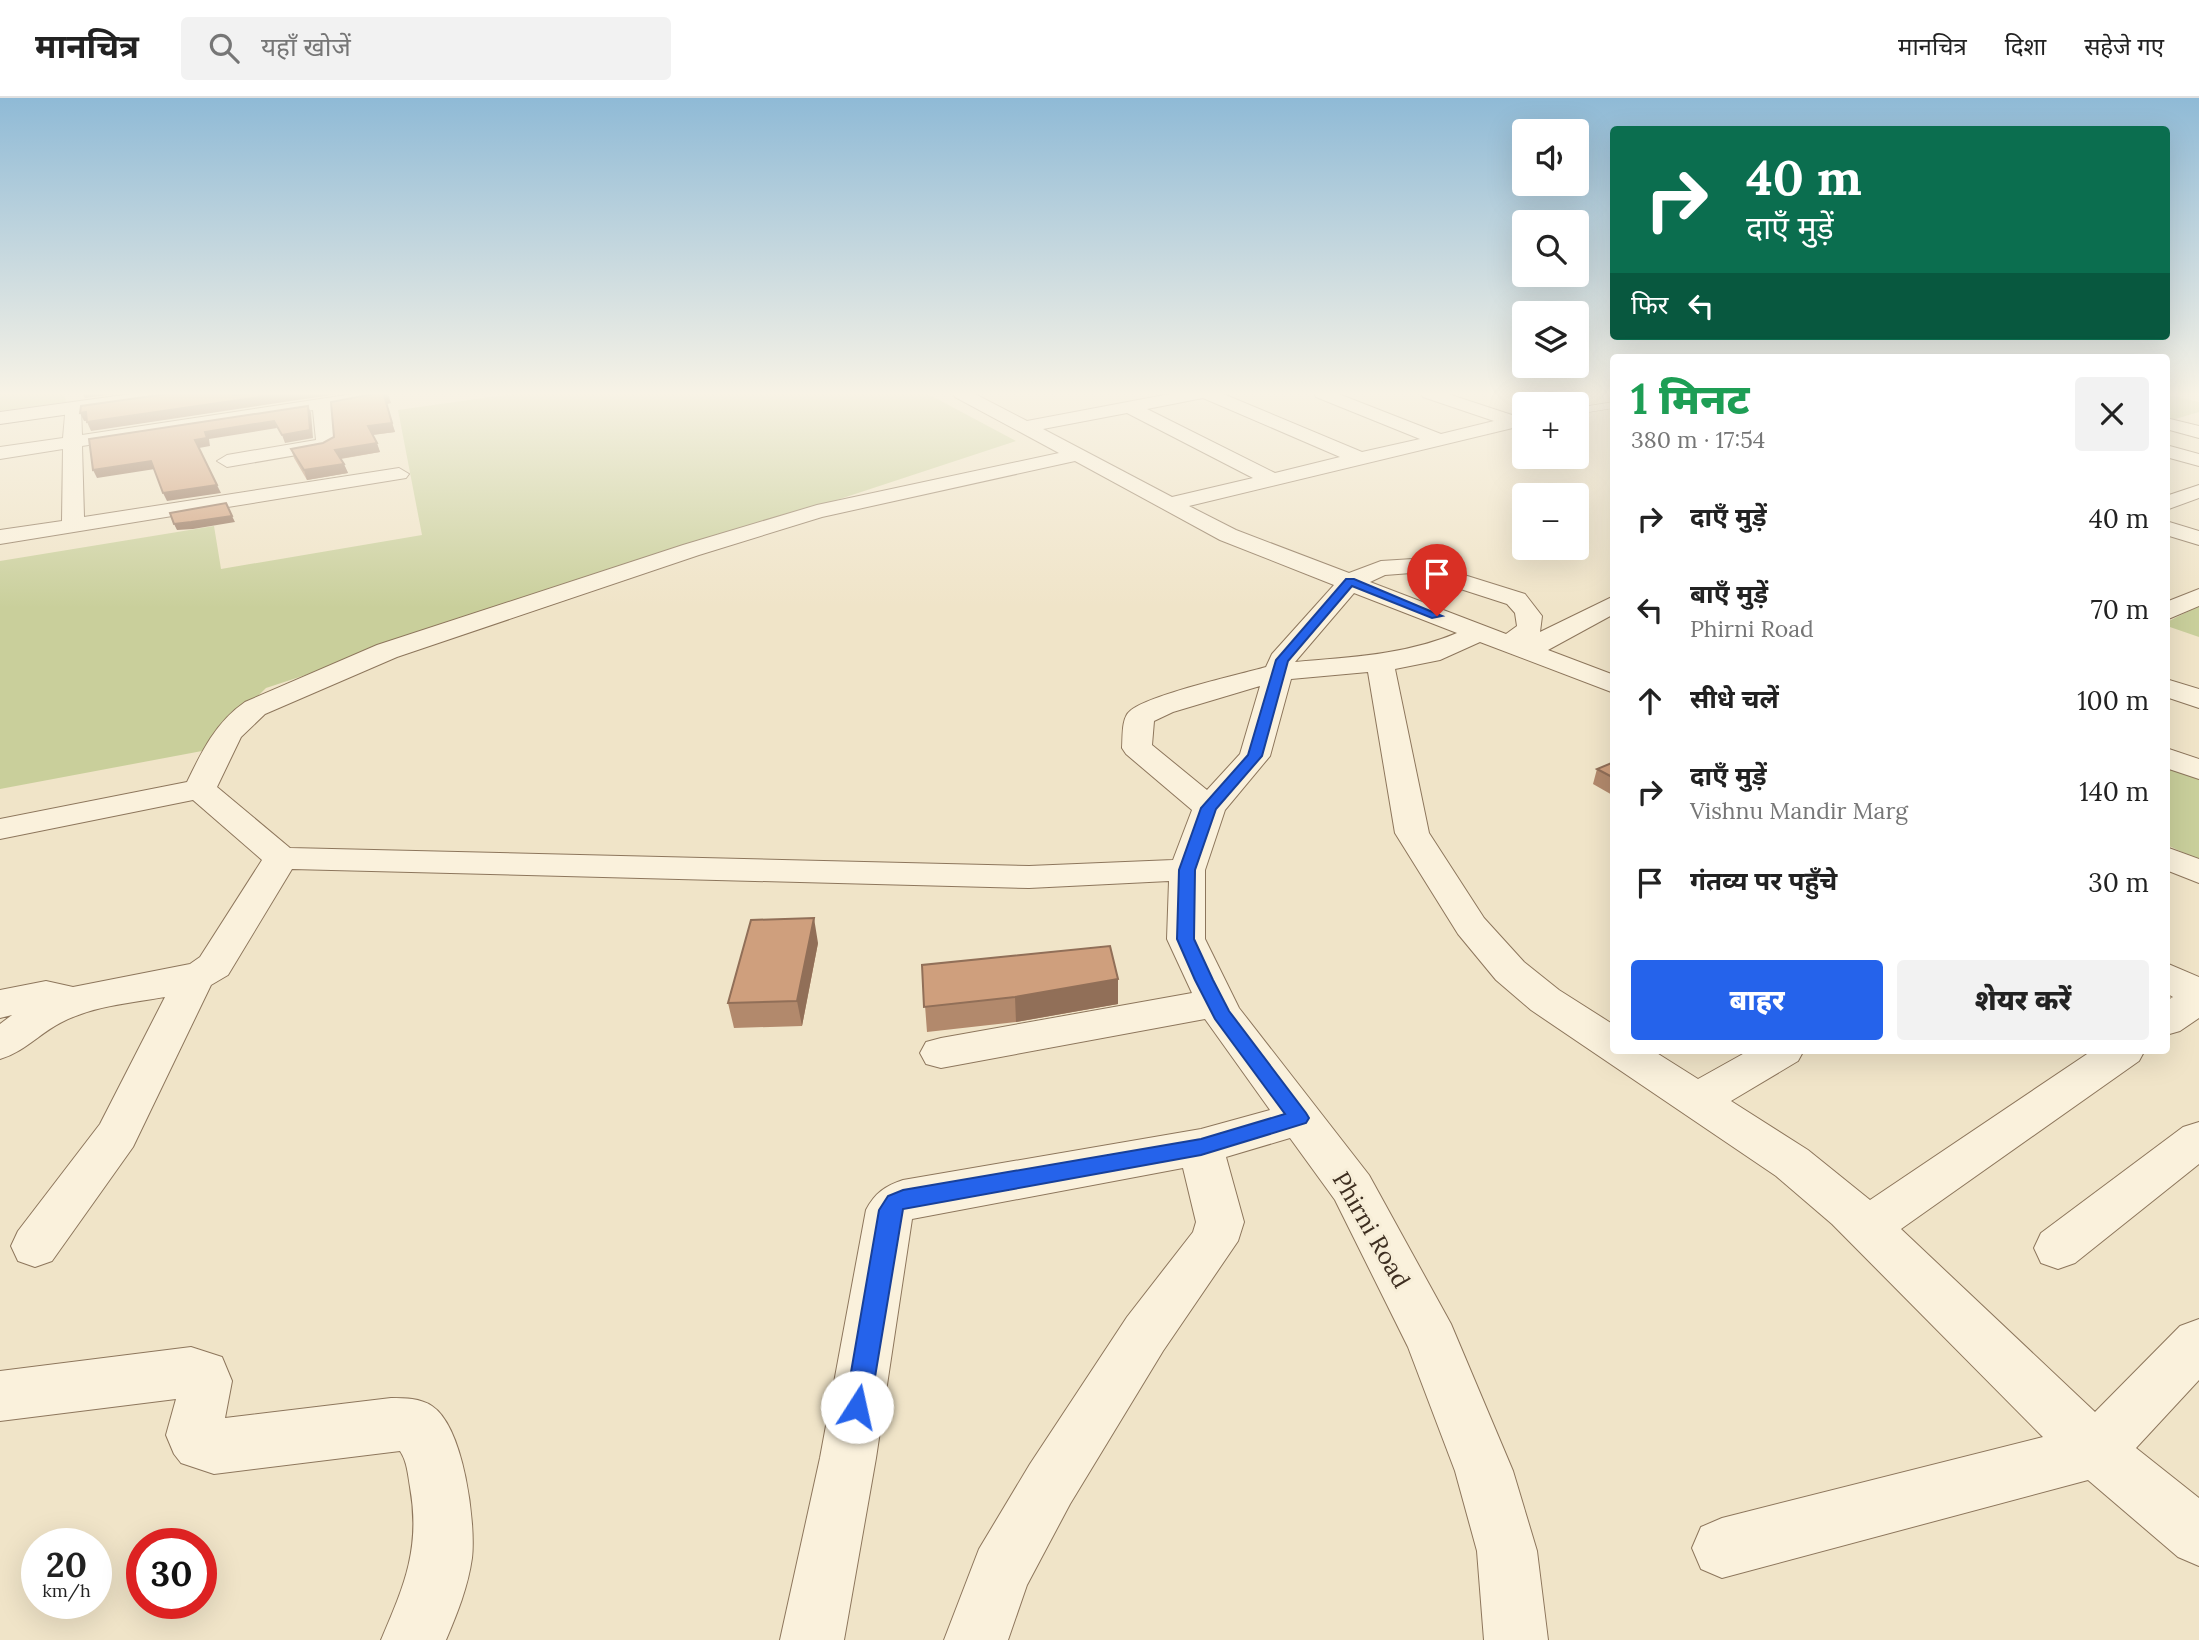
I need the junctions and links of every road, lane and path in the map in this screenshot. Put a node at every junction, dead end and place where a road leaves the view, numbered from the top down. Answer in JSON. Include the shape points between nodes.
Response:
{"nodes":[{"id":1,"x":72,"y":465,"type":"edge"},
{"id":2,"x":228,"y":465,"type":"edge"},
{"id":3,"x":1032,"y":465,"type":"edge"},
{"id":4,"x":1096,"y":465,"type":"edge"},
{"id":5,"x":1244,"y":465,"type":"edge"},
{"id":6,"x":1336,"y":465,"type":"edge"},
{"id":7,"x":399,"y":474,"type":"dead end"},
{"id":8,"x":1273,"y":480,"type":"junction"},
{"id":9,"x":2199,"y":491,"type":"edge"},
{"id":10,"x":239,"y":499,"type":"junction"},
{"id":11,"x":2170,"y":502,"type":"edge"},
{"id":12,"x":1169,"y":504,"type":"junction"},
{"id":13,"x":73,"y":525,"type":"junction"},
{"id":14,"x":2170,"y":529,"type":"edge"},
{"id":15,"x":0,"y":537,"type":"edge"},
{"id":16,"x":2199,"y":538,"type":"edge"},
{"id":17,"x":1350,"y":582,"type":"junction"},
{"id":18,"x":2199,"y":596,"type":"edge"},
{"id":19,"x":1610,"y":605,"type":"edge"},
{"id":20,"x":2170,"y":610,"type":"edge"},
{"id":21,"x":1480,"y":633,"type":"junction"},
{"id":22,"x":1517,"y":648,"type":"junction"},
{"id":23,"x":1380,"y":663,"type":"junction"},
{"id":24,"x":1279,"y":672,"type":"junction"},
{"id":25,"x":1610,"y":683,"type":"edge"},
{"id":26,"x":2170,"y":688,"type":"edge"},
{"id":27,"x":2199,"y":699,"type":"edge"},
{"id":28,"x":2170,"y":759,"type":"edge"},
{"id":29,"x":2199,"y":770,"type":"edge"},
{"id":30,"x":200,"y":789,"type":"junction"},
{"id":31,"x":1209,"y":808,"type":"junction"},
{"id":32,"x":0,"y":829,"type":"edge"},
{"id":33,"x":281,"y":858,"type":"junction"},
{"id":34,"x":2170,"y":859,"type":"edge"},
{"id":35,"x":1187,"y":870,"type":"junction"},
{"id":36,"x":2199,"y":872,"type":"edge"},
{"id":37,"x":195,"y":977,"type":"junction"},
{"id":38,"x":2170,"y":978,"type":"edge"},
{"id":39,"x":2199,"y":996,"type":"edge"},
{"id":40,"x":74,"y":1000,"type":"junction"},
{"id":41,"x":1216,"y":1003,"type":"junction"},
{"id":42,"x":0,"y":1004,"type":"edge"},
{"id":43,"x":2170,"y":1018,"type":"edge"},
{"id":44,"x":1610,"y":1042,"type":"edge"},
{"id":45,"x":0,"y":1044,"type":"edge"},
{"id":46,"x":941,"y":1053,"type":"dead end"},
{"id":47,"x":1627,"y":1054,"type":"edge"},
{"id":48,"x":1776,"y":1054,"type":"edge"},
{"id":49,"x":2118,"y":1054,"type":"edge"},
{"id":50,"x":1697,"y":1100,"type":"junction"},
{"id":51,"x":1299,"y":1118,"type":"junction"},
{"id":52,"x":2199,"y":1139,"type":"edge"},
{"id":53,"x":1201,"y":1147,"type":"junction"},
{"id":54,"x":1867,"y":1227,"type":"junction"},
{"id":55,"x":35,"y":1247,"type":"dead end"},
{"id":56,"x":2059,"y":1248,"type":"dead end"},
{"id":57,"x":2199,"y":1343,"type":"edge"},
{"id":58,"x":0,"y":1396,"type":"edge"},
{"id":59,"x":2096,"y":1451,"type":"junction"},
{"id":60,"x":2199,"y":1536,"type":"edge"},
{"id":61,"x":1722,"y":1548,"type":"dead end"},
{"id":62,"x":413,"y":1640,"type":"edge"},
{"id":63,"x":812,"y":1640,"type":"edge"},
{"id":64,"x":976,"y":1640,"type":"edge"},
{"id":65,"x":1516,"y":1640,"type":"edge"}],
"edges":[{"from":1,"to":13,"type":"street"},
{"from":2,"to":10,"type":"street"},
{"from":3,"to":30,"type":"street","via":[[817,512],[387,652],[239,718],[227,732]]},
{"from":4,"to":12,"type":"street"},
{"from":5,"to":8,"type":"street"},
{"from":6,"to":8,"type":"street"},
{"from":7,"to":10,"type":"street"},
{"from":8,"to":12,"type":"street"},
{"from":9,"to":11,"type":"street"},
{"from":10,"to":13,"type":"street"},
{"from":12,"to":17,"type":"street","via":[[1228,536]]},
{"from":13,"to":15,"type":"street"},
{"from":14,"to":16,"type":"street"},
{"from":17,"to":21,"type":"street"},
{"from":17,"to":22,"type":"street","via":[[1381,568],[1413,566],[1516,598],[1531,620]]},
{"from":17,"to":24,"type":"street","via":[[1282,660]]},
{"from":18,"to":20,"type":"street"},
{"from":19,"to":22,"type":"street"},
{"from":21,"to":22,"type":"street"},
{"from":21,"to":23,"type":"street","via":[[1430,654]]},
{"from":22,"to":25,"type":"street"},
{"from":23,"to":24,"type":"street"},
{"from":23,"to":44,"type":"street","via":[[1412,833],[1471,926],[1510,971]]},
{"from":24,"to":31,"type":"street","via":[[1255,756]]},
{"from":24,"to":31,"type":"street","via":[[1140,717],[1137,748]]},
{"from":26,"to":27,"type":"street"},
{"from":28,"to":29,"type":"street"},
{"from":30,"to":32,"type":"street"},
{"from":30,"to":33,"type":"street"},
{"from":31,"to":35,"type":"street","name":"Phirni Road"},
{"from":33,"to":35,"type":"street","via":[[1029,877]]},
{"from":33,"to":37,"type":"street","via":[[214,966]]},
{"from":34,"to":36,"type":"street"},
{"from":35,"to":41,"type":"street","name":"Phirni Road","via":[[1185,939]]},
{"from":37,"to":40,"type":"street"},
{"from":37,"to":55,"type":"street","via":[[117,1135]]},
{"from":38,"to":39,"type":"street"},
{"from":39,"to":43,"type":"street"},
{"from":40,"to":42,"type":"street","via":[[46,995]]},
{"from":40,"to":45,"type":"street","via":[[43,1014]]},
{"from":41,"to":46,"type":"street"},
{"from":41,"to":51,"type":"street","name":"Phirni Road"},
{"from":47,"to":50,"type":"street"},
{"from":48,"to":50,"type":"street"},
{"from":49,"to":54,"type":"street"},
{"from":50,"to":54,"type":"street","via":[[1792,1163]]},
{"from":51,"to":53,"type":"street"},
{"from":51,"to":65,"type":"street","name":"Phirni Road","via":[[1352,1188],[1432,1341],[1488,1484],[1507,1551]]},
{"from":52,"to":56,"type":"street"},
{"from":53,"to":63,"type":"street","via":[[895,1203],[890,1210]]},
{"from":53,"to":64,"type":"street","via":[[1220,1222],[1214,1241],[1144,1334],[1050,1484],[1001,1571]]},
{"from":54,"to":59,"type":"street"},
{"from":57,"to":59,"type":"street"},
{"from":58,"to":62,"type":"street","via":[[191,1372],[203,1374],[206,1383],[194,1423],[194,1436],[201,1444],[214,1447],[413,1425],[431,1454],[444,1508],[440,1577]]},
{"from":59,"to":60,"type":"street"},
{"from":59,"to":61,"type":"street"}]}
